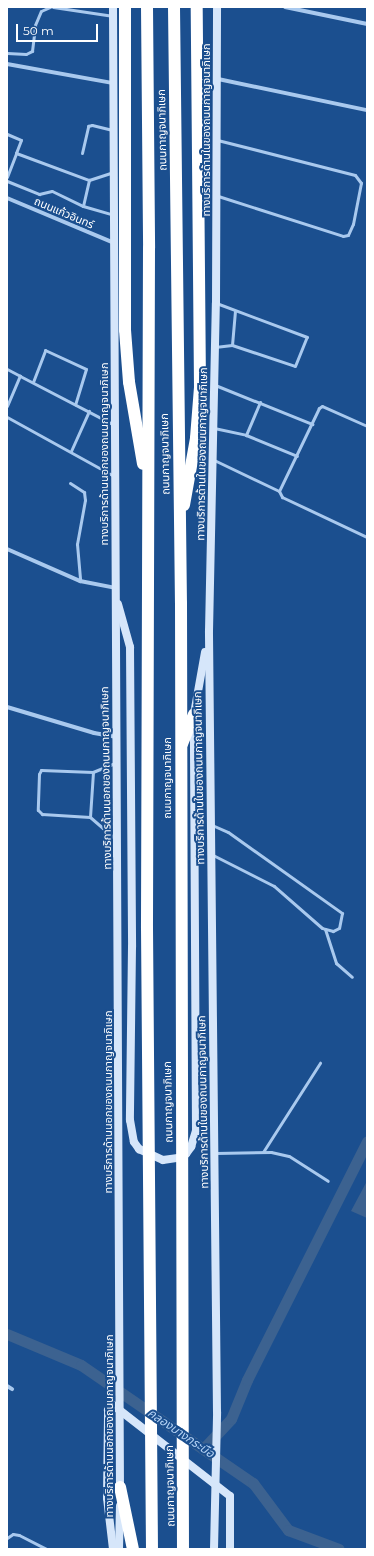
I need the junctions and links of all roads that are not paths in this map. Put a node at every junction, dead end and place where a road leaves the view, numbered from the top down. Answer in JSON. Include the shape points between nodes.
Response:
{"nodes":[{"id":1,"x":50,"y":7,"type":"edge"},
{"id":2,"x":53,"y":7,"type":"edge"},
{"id":3,"x":125,"y":7,"type":"edge"},
{"id":4,"x":147,"y":7,"type":"edge"},
{"id":5,"x":174,"y":7,"type":"edge"},
{"id":6,"x":197,"y":7,"type":"edge"},
{"id":7,"x":217,"y":7,"type":"edge"},
{"id":8,"x":285,"y":7,"type":"edge"},
{"id":9,"x":113,"y":9,"type":"edge"},
{"id":10,"x":367,"y":24,"type":"edge"},
{"id":11,"x":7,"y":53,"type":"edge"},
{"id":12,"x":7,"y":64,"type":"edge"},
{"id":13,"x":218,"y":79,"type":"junction"},
{"id":14,"x":113,"y":83,"type":"junction"},
{"id":15,"x":367,"y":110,"type":"edge"},
{"id":16,"x":114,"y":131,"type":"junction"},
{"id":17,"x":7,"y":134,"type":"edge"},
{"id":18,"x":217,"y":140,"type":"junction"},
{"id":19,"x":16,"y":153,"type":"junction"},
{"id":20,"x":82,"y":153,"type":"dead end"},
{"id":21,"x":120,"y":169,"type":"junction"},
{"id":22,"x":7,"y":177,"type":"edge"},
{"id":23,"x":88,"y":180,"type":"junction"},
{"id":24,"x":7,"y":181,"type":"edge"},
{"id":25,"x":216,"y":196,"type":"junction"},
{"id":26,"x":7,"y":198,"type":"edge"},
{"id":27,"x":83,"y":206,"type":"junction"},
{"id":28,"x":114,"y":215,"type":"junction"},
{"id":29,"x":114,"y":243,"type":"junction"},
{"id":30,"x":216,"y":303,"type":"junction"},
{"id":31,"x":235,"y":311,"type":"junction"},
{"id":32,"x":232,"y":345,"type":"junction"},
{"id":33,"x":215,"y":347,"type":"junction"},
{"id":34,"x":7,"y":369,"type":"edge"},
{"id":35,"x":20,"y":376,"type":"junction"},
{"id":36,"x":33,"y":382,"type":"junction"},
{"id":37,"x":215,"y":384,"type":"junction"},
{"id":38,"x":260,"y":402,"type":"junction"},
{"id":39,"x":75,"y":404,"type":"junction"},
{"id":40,"x":7,"y":406,"type":"edge"},
{"id":41,"x":89,"y":411,"type":"junction"},
{"id":42,"x":7,"y":416,"type":"edge"},
{"id":43,"x":312,"y":424,"type":"junction"},
{"id":44,"x":114,"y":425,"type":"junction"},
{"id":45,"x":367,"y":426,"type":"edge"},
{"id":46,"x":214,"y":428,"type":"junction"},
{"id":47,"x":246,"y":436,"type":"junction"},
{"id":48,"x":71,"y":451,"type":"junction"},
{"id":49,"x":297,"y":456,"type":"junction"},
{"id":50,"x":213,"y":459,"type":"junction"},
{"id":51,"x":114,"y":476,"type":"junction"},
{"id":52,"x":70,"y":483,"type":"dead end"},
{"id":53,"x":280,"y":491,"type":"junction"},
{"id":54,"x":149,"y":494,"type":"junction"},
{"id":55,"x":180,"y":533,"type":"junction"},
{"id":56,"x":367,"y":537,"type":"edge"},
{"id":57,"x":7,"y":549,"type":"edge"},
{"id":58,"x":80,"y":582,"type":"junction"},
{"id":59,"x":115,"y":591,"type":"junction"},
{"id":60,"x":208,"y":631,"type":"junction"},
{"id":61,"x":7,"y":706,"type":"edge"},
{"id":62,"x":194,"y":714,"type":"junction"},
{"id":63,"x":116,"y":737,"type":"junction"},
{"id":64,"x":180,"y":752,"type":"junction"},
{"id":65,"x":117,"y":763,"type":"junction"},
{"id":66,"x":93,"y":772,"type":"junction"},
{"id":67,"x":90,"y":816,"type":"junction"},
{"id":68,"x":211,"y":824,"type":"junction"},
{"id":69,"x":118,"y":841,"type":"junction"},
{"id":70,"x":211,"y":854,"type":"junction"},
{"id":71,"x":325,"y":929,"type":"junction"},
{"id":72,"x":352,"y":977,"type":"dead end"},
{"id":73,"x":320,"y":1063,"type":"dead end"},
{"id":74,"x":263,"y":1152,"type":"junction"},
{"id":75,"x":214,"y":1153,"type":"junction"},
{"id":76,"x":328,"y":1181,"type":"dead end"},
{"id":77,"x":7,"y":1386,"type":"edge"},
{"id":78,"x":12,"y":1389,"type":"dead end"},
{"id":79,"x":120,"y":1487,"type":"junction"},
{"id":80,"x":7,"y":1538,"type":"edge"},
{"id":81,"x":47,"y":1549,"type":"edge"},
{"id":82,"x":113,"y":1549,"type":"edge"},
{"id":83,"x":119,"y":1549,"type":"edge"},
{"id":84,"x":133,"y":1549,"type":"edge"},
{"id":85,"x":152,"y":1549,"type":"edge"},
{"id":86,"x":183,"y":1549,"type":"edge"},
{"id":87,"x":214,"y":1549,"type":"edge"},
{"id":88,"x":230,"y":1549,"type":"edge"}],
"edges":[{"from":1,"to":11,"type":"lane","via":[[41,11],[35,25],[32,51],[26,54]]},
{"from":2,"to":9,"type":"lane"},
{"from":3,"to":21,"type":"highway"},
{"from":4,"to":54,"type":"highway","name":"ถนนกาญจนาภิเษก"},
{"from":5,"to":55,"type":"highway","name":"ถนนกาญจนาภิเษก"},
{"from":6,"to":55,"type":"highway","via":[[200,394],[196,438]]},
{"from":7,"to":13,"type":"main road","name":"ทางบริการด้านในของถนนกาญจนาภิเษก"},
{"from":8,"to":10,"type":"street"},
{"from":9,"to":14,"type":"main road","name":"ทางบริการด้านนอกของถนนกาญจนาภิเษก"},
{"from":12,"to":14,"type":"street"},
{"from":13,"to":15,"type":"street"},
{"from":13,"to":18,"type":"main road","name":"ทางบริการด้านในของถนนกาญจนาภิเษก"},
{"from":14,"to":16,"type":"main road","name":"ทางบริการด้านนอกของถนนกาญจนาภิเษก"},
{"from":16,"to":20,"type":"lane","via":[[88,126]]},
{"from":16,"to":21,"type":"main road","name":"ทางบริการด้านนอกของถนนกาญจนาภิเษก"},
{"from":17,"to":19,"type":"lane","via":[[21,140]]},
{"from":18,"to":25,"type":"main road","name":"ทางบริการด้านในของถนนกาญจนาภิเษก"},
{"from":18,"to":25,"type":"lane","via":[[356,175],[361,183],[352,224],[348,235],[343,236]]},
{"from":19,"to":22,"type":"lane"},
{"from":19,"to":23,"type":"lane"},
{"from":21,"to":23,"type":"lane"},
{"from":21,"to":28,"type":"main road","name":"ทางบริการด้านนอกของถนนกาญจนาภิเษก"},
{"from":21,"to":54,"type":"highway","via":[[126,358]]},
{"from":23,"to":27,"type":"lane"},
{"from":24,"to":27,"type":"lane","via":[[39,194],[52,191]]},
{"from":25,"to":30,"type":"main road","name":"ทางบริการด้านในของถนนกาญจนาภิเษก"},
{"from":26,"to":29,"type":"street","name":"ถนนแก้วอินทร์"},
{"from":27,"to":28,"type":"lane"},
{"from":28,"to":29,"type":"main road","name":"ทางบริการด้านนอกของถนนกาญจนาภิเษก"},
{"from":29,"to":44,"type":"main road","name":"ทางบริการด้านนอกของถนนกาญจนาภิเษก"},
{"from":30,"to":31,"type":"lane"},
{"from":30,"to":33,"type":"main road","name":"ทางบริการด้านในของถนนกาญจนาภิเษก"},
{"from":31,"to":32,"type":"lane"},
{"from":31,"to":32,"type":"lane","via":[[307,337],[295,366]]},
{"from":32,"to":33,"type":"lane"},
{"from":33,"to":37,"type":"main road","name":"ทางบริการด้านในของถนนกาญจนาภิเษก"},
{"from":34,"to":35,"type":"lane"},
{"from":35,"to":36,"type":"lane"},
{"from":35,"to":40,"type":"lane"},
{"from":36,"to":39,"type":"lane"},
{"from":36,"to":39,"type":"lane","via":[[45,350],[86,369]]},
{"from":37,"to":38,"type":"lane"},
{"from":37,"to":46,"type":"main road","name":"ทางบริการด้านในของถนนกาญจนาภิเษก"},
{"from":38,"to":43,"type":"lane"},
{"from":38,"to":47,"type":"lane"},
{"from":39,"to":41,"type":"lane"},
{"from":41,"to":44,"type":"lane"},
{"from":41,"to":48,"type":"lane"},
{"from":42,"to":48,"type":"lane"},
{"from":43,"to":45,"type":"lane","via":[[322,406]]},
{"from":43,"to":49,"type":"lane"},
{"from":44,"to":51,"type":"main road","name":"ทางบริการด้านนอกของถนนกาญจนาภิเษก"},
{"from":46,"to":47,"type":"lane"},
{"from":46,"to":50,"type":"main road","name":"ทางบริการด้านในของถนนกาญจนาภิเษก"},
{"from":47,"to":49,"type":"lane"},
{"from":48,"to":51,"type":"lane"},
{"from":49,"to":53,"type":"lane"},
{"from":50,"to":53,"type":"lane"},
{"from":50,"to":60,"type":"main road","name":"ทางบริการด้านในของถนนกาญจนาภิเษก"},
{"from":51,"to":59,"type":"main road","name":"ทางบริการด้านนอกของถนนกาญจนาภิเษก"},
{"from":52,"to":58,"type":"lane","via":[[84,492],[85,496],[77,544]]},
{"from":53,"to":56,"type":"lane","via":[[282,497]]},
{"from":54,"to":85,"type":"highway","name":"ถนนกาญจนาภิเษก","via":[[147,928]]},
{"from":55,"to":64,"type":"highway","name":"ถนนกาญจนาภิเษก"},
{"from":57,"to":58,"type":"street"},
{"from":58,"to":59,"type":"street"},
{"from":59,"to":62,"type":"main road","via":[[130,647],[131,1132],[139,1149],[163,1160],[186,1154],[196,1131]]},
{"from":59,"to":63,"type":"main road","name":"ทางบริการด้านนอกของถนนกาญจนาภิเษก"},
{"from":60,"to":62,"type":"main road"},
{"from":60,"to":68,"type":"main road","name":"ทางบริการด้านในของถนนกาญจนาภิเษก"},
{"from":61,"to":63,"type":"street","via":[[94,733]]},
{"from":62,"to":64,"type":"highway"},
{"from":63,"to":65,"type":"main road","name":"ทางบริการด้านนอกของถนนกาญจนาภิเษก"},
{"from":64,"to":86,"type":"highway","name":"ถนนกาญจนาภิเษก"},
{"from":65,"to":66,"type":"lane"},
{"from":65,"to":69,"type":"main road","name":"ทางบริการด้านนอกของถนนกาญจนาภิเษก"},
{"from":66,"to":67,"type":"lane"},
{"from":66,"to":67,"type":"lane","via":[[42,770],[38,774],[39,813]]},
{"from":67,"to":69,"type":"lane"},
{"from":68,"to":70,"type":"main road","name":"ทางบริการด้านในของถนนกาญจนาภิเษก"},
{"from":68,"to":71,"type":"lane","via":[[228,832],[342,913],[339,928],[333,932]]},
{"from":69,"to":79,"type":"main road","name":"ทางบริการด้านนอกของถนนกาญจนาภิเษก"},
{"from":70,"to":71,"type":"lane","via":[[274,886]]},
{"from":70,"to":75,"type":"main road","name":"ทางบริการด้านในของถนนกาญจนาภิเษก"},
{"from":71,"to":72,"type":"lane","via":[[336,963]]},
{"from":73,"to":74,"type":"lane"},
{"from":74,"to":75,"type":"lane"},
{"from":74,"to":76,"type":"lane","via":[[289,1156]]},
{"from":75,"to":87,"type":"main road","name":"ทางบริการด้านในของถนนกาญจนาภิเษก","via":[[217,1412]]},
{"from":77,"to":78,"type":"street"},
{"from":79,"to":83,"type":"main road","name":"ทางบริการด้านนอกของถนนกาญจนาภิเษก"},
{"from":79,"to":84,"type":"highway"},
{"from":80,"to":81,"type":"lane","via":[[13,1534],[19,1535]]},
{"from":82,"to":88,"type":"main road","via":[[107,1498],[108,1410],[113,1405],[230,1496]]}]}
